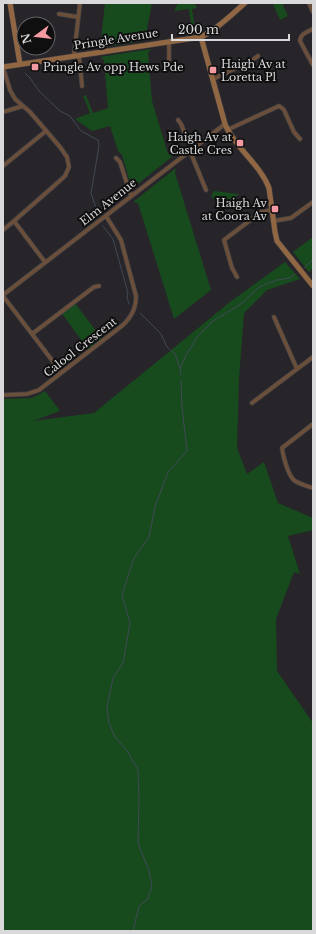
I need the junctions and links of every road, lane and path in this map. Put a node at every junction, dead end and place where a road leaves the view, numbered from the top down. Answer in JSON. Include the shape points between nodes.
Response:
{"nodes":[{"id":1,"x":10,"y":3,"type":"edge"},
{"id":2,"x":80,"y":3,"type":"edge"},
{"id":3,"x":245,"y":3,"type":"edge"},
{"id":4,"x":309,"y":3,"type":"edge"},
{"id":5,"x":313,"y":12,"type":"edge"},
{"id":6,"x":58,"y":14,"type":"dead end"},
{"id":7,"x":78,"y":17,"type":"junction"},
{"id":8,"x":313,"y":29,"type":"edge"},
{"id":9,"x":201,"y":37,"type":"junction"},
{"id":10,"x":169,"y":41,"type":"junction"},
{"id":11,"x":76,"y":55,"type":"junction"},
{"id":12,"x":258,"y":56,"type":"dead end"},
{"id":13,"x":20,"y":64,"type":"junction"},
{"id":14,"x":313,"y":65,"type":"edge"},
{"id":15,"x":169,"y":66,"type":"dead end"},
{"id":16,"x":3,"y":67,"type":"edge"},
{"id":17,"x":213,"y":79,"type":"junction"},
{"id":18,"x":82,"y":86,"type":"dead end"},
{"id":19,"x":23,"y":106,"type":"junction"},
{"id":20,"x":3,"y":112,"type":"edge"},
{"id":21,"x":178,"y":120,"type":"dead end"},
{"id":22,"x":225,"y":124,"type":"junction"},
{"id":23,"x":227,"y":130,"type":"junction"},
{"id":24,"x":46,"y":131,"type":"junction"},
{"id":25,"x":300,"y":139,"type":"dead end"},
{"id":26,"x":192,"y":149,"type":"junction"},
{"id":27,"x":116,"y":158,"type":"dead end"},
{"id":28,"x":3,"y":166,"type":"edge"},
{"id":29,"x":206,"y":190,"type":"dead end"},
{"id":30,"x":131,"y":196,"type":"junction"},
{"id":31,"x":313,"y":202,"type":"edge"},
{"id":32,"x":272,"y":210,"type":"junction"},
{"id":33,"x":106,"y":216,"type":"junction"},
{"id":34,"x":14,"y":221,"type":"junction"},
{"id":35,"x":273,"y":221,"type":"junction"},
{"id":36,"x":3,"y":230,"type":"edge"},
{"id":37,"x":45,"y":262,"type":"junction"},
{"id":38,"x":237,"y":277,"type":"dead end"},
{"id":39,"x":99,"y":286,"type":"dead end"},
{"id":40,"x":313,"y":286,"type":"edge"},
{"id":41,"x":3,"y":296,"type":"edge"},
{"id":42,"x":274,"y":317,"type":"dead end"},
{"id":43,"x":32,"y":334,"type":"junction"},
{"id":44,"x":313,"y":357,"type":"edge"},
{"id":45,"x":297,"y":369,"type":"junction"},
{"id":46,"x":61,"y":372,"type":"junction"},
{"id":47,"x":3,"y":395,"type":"edge"},
{"id":48,"x":252,"y":403,"type":"dead end"},
{"id":49,"x":313,"y":424,"type":"edge"},
{"id":50,"x":313,"y":488,"type":"edge"}],
"edges":[{"from":1,"to":13,"type":"street"},
{"from":2,"to":7,"type":"street"},
{"from":3,"to":9,"type":"street","name":"Pringle Avenue"},
{"from":4,"to":5,"type":"street"},
{"from":6,"to":7,"type":"street"},
{"from":7,"to":11,"type":"street"},
{"from":8,"to":14,"type":"street","via":[[302,35],[300,42]]},
{"from":9,"to":10,"type":"street","name":"Pringle Avenue"},
{"from":9,"to":17,"type":"street"},
{"from":10,"to":11,"type":"street","name":"Pringle Avenue"},
{"from":10,"to":15,"type":"street"},
{"from":11,"to":13,"type":"street","name":"Pringle Avenue"},
{"from":11,"to":18,"type":"street"},
{"from":12,"to":17,"type":"street"},
{"from":13,"to":16,"type":"street","name":"Pringle Avenue"},
{"from":16,"to":19,"type":"street","via":[[10,90]]},
{"from":17,"to":22,"type":"street"},
{"from":19,"to":20,"type":"street"},
{"from":19,"to":24,"type":"street"},
{"from":21,"to":26,"type":"street"},
{"from":22,"to":23,"type":"street"},
{"from":22,"to":26,"type":"street","name":"Elm Avenue"},
{"from":23,"to":25,"type":"street","via":[[278,106],[284,110]]},
{"from":23,"to":32,"type":"street","via":[[267,182]]},
{"from":24,"to":28,"type":"street"},
{"from":24,"to":34,"type":"street","via":[[67,158],[69,167],[65,176]]},
{"from":26,"to":29,"type":"street"},
{"from":26,"to":30,"type":"street","name":"Elm Avenue"},
{"from":27,"to":30,"type":"street","via":[[120,162]]},
{"from":30,"to":33,"type":"street","name":"Elm Avenue"},
{"from":31,"to":35,"type":"street","via":[[291,218]]},
{"from":32,"to":35,"type":"street"},
{"from":32,"to":38,"type":"street","via":[[261,212],[224,240]]},
{"from":33,"to":37,"type":"street","name":"Elm Avenue"},
{"from":33,"to":46,"type":"street","name":"Calool Crescent","via":[[121,240],[136,304],[129,319]]},
{"from":34,"to":36,"type":"street"},
{"from":34,"to":37,"type":"street"},
{"from":35,"to":40,"type":"street","via":[[277,241]]},
{"from":37,"to":41,"type":"street","name":"Elm Avenue"},
{"from":39,"to":43,"type":"street","via":[[94,287]]},
{"from":41,"to":43,"type":"street"},
{"from":42,"to":45,"type":"street"},
{"from":43,"to":46,"type":"street"},
{"from":44,"to":45,"type":"street"},
{"from":45,"to":48,"type":"street"},
{"from":46,"to":47,"type":"street","name":"Calool Crescent","via":[[39,390],[27,394]]},
{"from":49,"to":50,"type":"street","via":[[282,448],[292,478]]}]}
